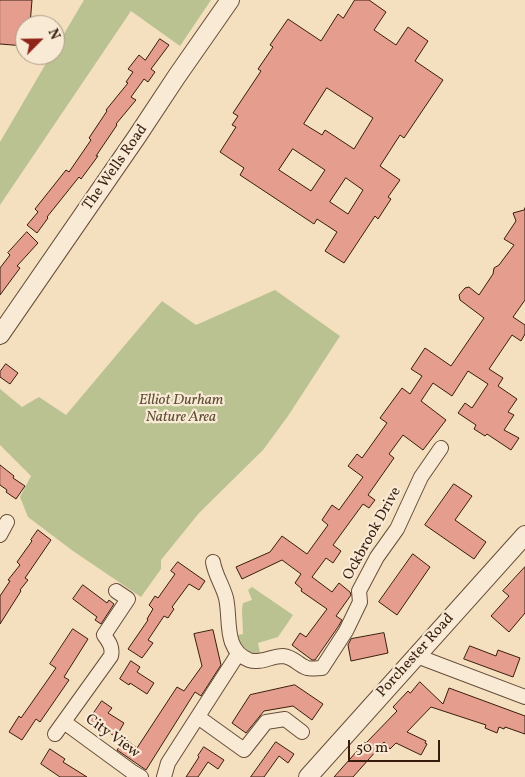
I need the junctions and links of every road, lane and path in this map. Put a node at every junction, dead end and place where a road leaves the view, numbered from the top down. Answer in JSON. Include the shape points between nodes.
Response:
{"nodes":[{"id":1,"x":230,"y":0,"type":"edge"},
{"id":2,"x":0,"y":335,"type":"edge"},
{"id":3,"x":440,"y":448,"type":"dead end"},
{"id":4,"x":7,"y":522,"type":"dead end"},
{"id":5,"x":0,"y":535,"type":"edge"},
{"id":6,"x":525,"y":535,"type":"edge"},
{"id":7,"x":213,"y":562,"type":"dead end"},
{"id":8,"x":116,"y":591,"type":"dead end"},
{"id":9,"x":238,"y":654,"type":"junction"},
{"id":10,"x":418,"y":655,"type":"junction"},
{"id":11,"x":525,"y":696,"type":"edge"},
{"id":12,"x":198,"y":717,"type":"junction"},
{"id":13,"x":64,"y":722,"type":"junction"},
{"id":14,"x":302,"y":732,"type":"dead end"},
{"id":15,"x":55,"y":734,"type":"dead end"},
{"id":16,"x":141,"y":777,"type":"edge"},
{"id":17,"x":164,"y":777,"type":"edge"},
{"id":18,"x":308,"y":777,"type":"edge"}],
"edges":[{"from":1,"to":2,"type":"street","name":"The Wells Road"},
{"from":3,"to":9,"type":"street","name":"Ockbrook Drive","via":[[422,465],[397,529],[359,591],[360,602],[322,668],[306,668],[292,658],[282,656],[256,662]]},
{"from":4,"to":5,"type":"street"},
{"from":6,"to":10,"type":"street","name":"Porchester Road"},
{"from":7,"to":9,"type":"street","via":[[226,601],[231,641]]},
{"from":8,"to":13,"type":"street","name":"City View","via":[[128,599],[104,635],[113,650],[112,656]]},
{"from":9,"to":12,"type":"street"},
{"from":10,"to":11,"type":"street"},
{"from":10,"to":18,"type":"street","name":"Porchester Road"},
{"from":12,"to":14,"type":"street","via":[[244,750],[266,722],[285,719]]},
{"from":12,"to":17,"type":"street","via":[[168,763]]},
{"from":13,"to":15,"type":"street","name":"City View"},
{"from":13,"to":16,"type":"street","name":"City View"}]}
